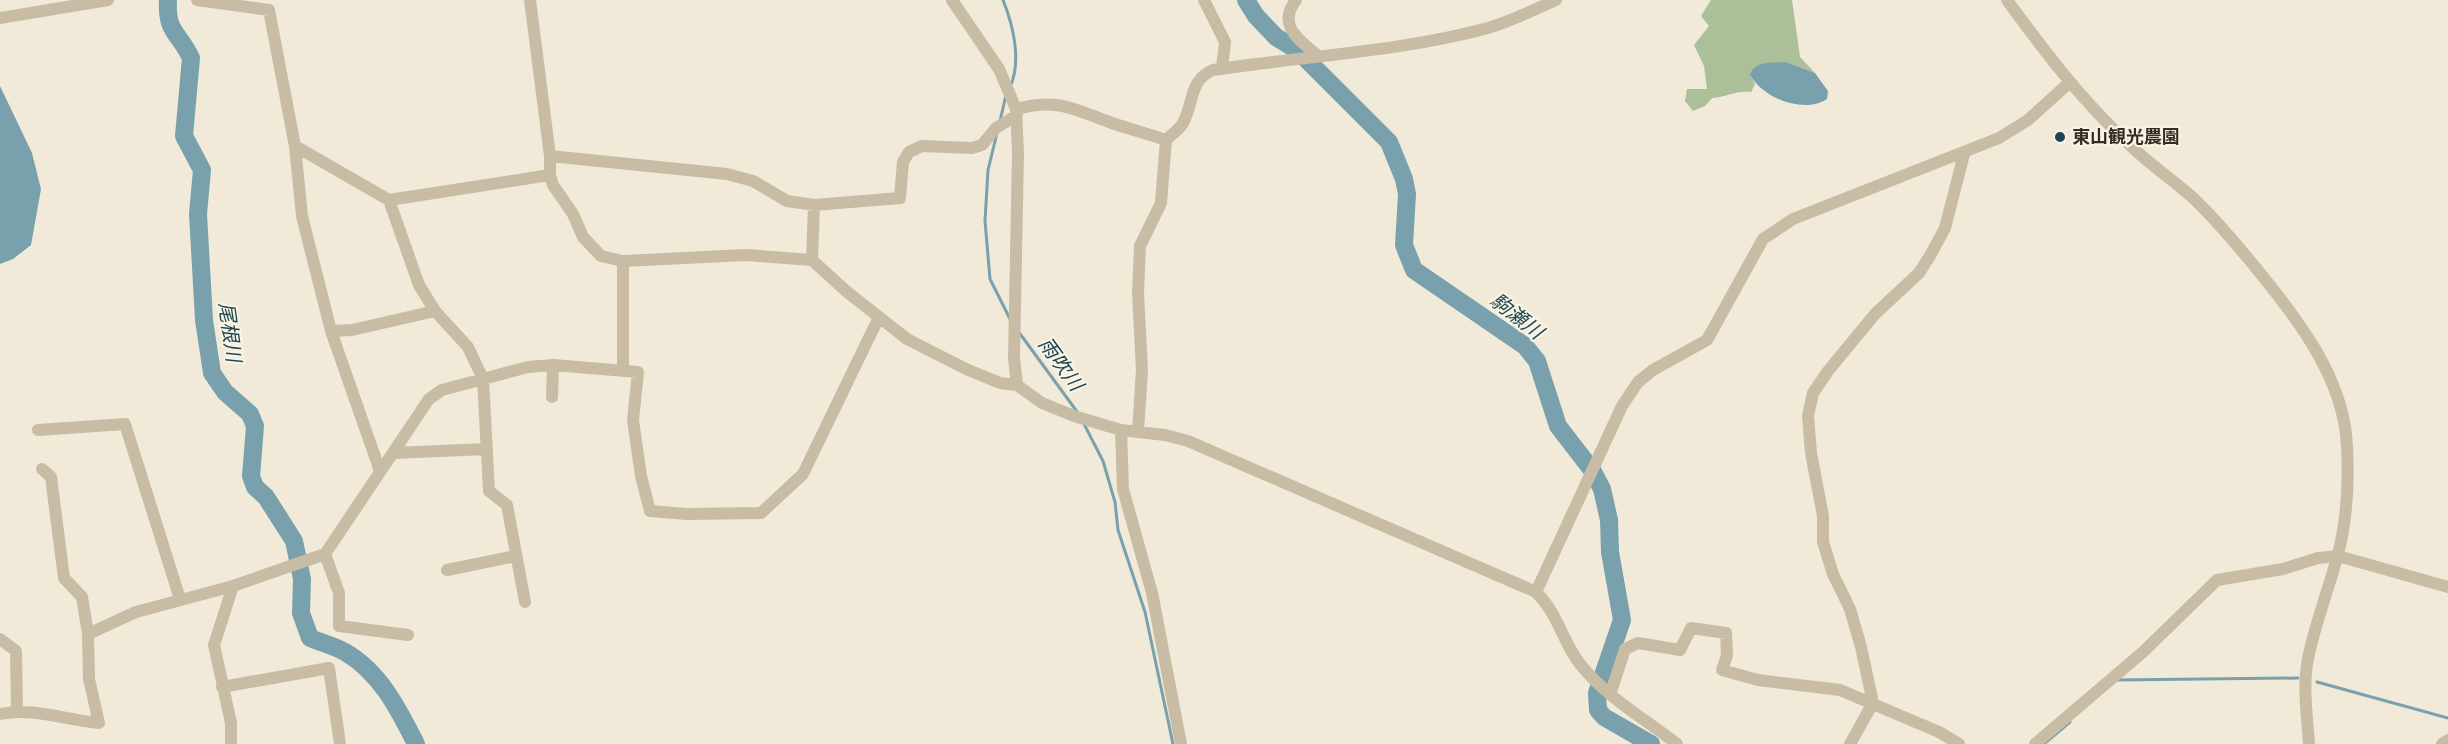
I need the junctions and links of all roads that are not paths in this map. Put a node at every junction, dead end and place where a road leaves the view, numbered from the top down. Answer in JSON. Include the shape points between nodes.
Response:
{"nodes":[{"id":1,"x":108,"y":0,"type":"edge"},
{"id":2,"x":196,"y":0,"type":"edge"},
{"id":3,"x":530,"y":0,"type":"edge"},
{"id":4,"x":952,"y":0,"type":"edge"},
{"id":5,"x":1204,"y":0,"type":"edge"},
{"id":6,"x":1296,"y":0,"type":"edge"},
{"id":7,"x":1556,"y":0,"type":"edge"},
{"id":8,"x":2007,"y":0,"type":"edge"},
{"id":9,"x":0,"y":18,"type":"edge"},
{"id":10,"x":1314,"y":55,"type":"junction"},
{"id":11,"x":1222,"y":68,"type":"junction"},
{"id":12,"x":2070,"y":82,"type":"junction"},
{"id":13,"x":1014,"y":111,"type":"junction"},
{"id":14,"x":1166,"y":140,"type":"junction"},
{"id":15,"x":294,"y":146,"type":"junction"},
{"id":16,"x":1964,"y":154,"type":"junction"},
{"id":17,"x":550,"y":156,"type":"junction"},
{"id":18,"x":550,"y":175,"type":"junction"},
{"id":19,"x":389,"y":200,"type":"junction"},
{"id":20,"x":814,"y":205,"type":"junction"},
{"id":21,"x":812,"y":260,"type":"junction"},
{"id":22,"x":623,"y":261,"type":"junction"},
{"id":23,"x":435,"y":311,"type":"junction"},
{"id":24,"x":879,"y":316,"type":"junction"},
{"id":25,"x":331,"y":331,"type":"junction"},
{"id":26,"x":553,"y":365,"type":"junction"},
{"id":27,"x":623,"y":370,"type":"junction"},
{"id":28,"x":483,"y":379,"type":"junction"},
{"id":29,"x":1017,"y":385,"type":"junction"},
{"id":30,"x":552,"y":397,"type":"dead end"},
{"id":31,"x":38,"y":430,"type":"dead end"},
{"id":32,"x":1121,"y":430,"type":"junction"},
{"id":33,"x":1138,"y":431,"type":"junction"},
{"id":34,"x":487,"y":449,"type":"junction"},
{"id":35,"x":393,"y":453,"type":"junction"},
{"id":36,"x":42,"y":469,"type":"dead end"},
{"id":37,"x":380,"y":471,"type":"junction"},
{"id":38,"x":325,"y":554,"type":"junction"},
{"id":39,"x":516,"y":556,"type":"junction"},
{"id":40,"x":2338,"y":556,"type":"junction"},
{"id":41,"x":447,"y":570,"type":"dead end"},
{"id":42,"x":233,"y":586,"type":"junction"},
{"id":43,"x":2448,"y":587,"type":"edge"},
{"id":44,"x":1536,"y":592,"type":"junction"},
{"id":45,"x":180,"y":599,"type":"junction"},
{"id":46,"x":525,"y":602,"type":"dead end"},
{"id":47,"x":88,"y":634,"type":"junction"},
{"id":48,"x":408,"y":636,"type":"dead end"},
{"id":49,"x":0,"y":639,"type":"edge"},
{"id":50,"x":222,"y":687,"type":"junction"},
{"id":51,"x":1609,"y":691,"type":"junction"},
{"id":52,"x":1873,"y":703,"type":"junction"},
{"id":53,"x":17,"y":710,"type":"junction"},
{"id":54,"x":0,"y":714,"type":"edge"},
{"id":55,"x":2448,"y":740,"type":"edge"},
{"id":56,"x":231,"y":744,"type":"edge"},
{"id":57,"x":340,"y":744,"type":"edge"},
{"id":58,"x":1181,"y":744,"type":"edge"},
{"id":59,"x":1677,"y":744,"type":"edge"},
{"id":60,"x":1850,"y":744,"type":"edge"},
{"id":61,"x":1959,"y":744,"type":"edge"},
{"id":62,"x":2035,"y":744,"type":"edge"},
{"id":63,"x":2309,"y":744,"type":"edge"},
{"id":64,"x":2442,"y":744,"type":"edge"}],
"edges":[{"from":1,"to":9,"type":"street"},
{"from":2,"to":15,"type":"street","via":[[269,10]]},
{"from":3,"to":17,"type":"street"},
{"from":4,"to":13,"type":"street","via":[[1007,82]]},
{"from":5,"to":11,"type":"street","via":[[1225,42]]},
{"from":6,"to":10,"type":"street","via":[[1287,22]]},
{"from":7,"to":10,"type":"street","via":[[1488,27],[1392,46]]},
{"from":8,"to":12,"type":"street"},
{"from":10,"to":11,"type":"street"},
{"from":11,"to":14,"type":"street","via":[[1203,74],[1194,87],[1183,124]]},
{"from":12,"to":16,"type":"street","via":[[2015,129]]},
{"from":12,"to":40,"type":"street","via":[[2129,145],[2194,198],[2261,274],[2315,347],[2331,380],[2347,442],[2347,502]]},
{"from":13,"to":14,"type":"street","via":[[1044,104],[1073,106]]},
{"from":13,"to":20,"type":"street","via":[[982,145],[922,146],[909,152],[903,162],[900,198]]},
{"from":13,"to":29,"type":"street"},
{"from":14,"to":33,"type":"street","via":[[1161,203],[1140,246],[1142,370]]},
{"from":15,"to":19,"type":"street"},
{"from":15,"to":25,"type":"street","via":[[302,216]]},
{"from":16,"to":44,"type":"street","via":[[1793,219],[1762,239],[1713,333],[1702,345],[1638,382],[1622,406]]},
{"from":16,"to":52,"type":"street","via":[[1945,228],[1931,254],[1919,273],[1875,314],[1828,371],[1813,393],[1808,416],[1823,516],[1823,543],[1850,609]]},
{"from":17,"to":18,"type":"street"},
{"from":17,"to":20,"type":"street","via":[[727,174],[753,181],[787,201]]},
{"from":18,"to":19,"type":"street"},
{"from":18,"to":22,"type":"street","via":[[591,248],[601,256]]},
{"from":19,"to":23,"type":"street","via":[[418,285]]},
{"from":20,"to":21,"type":"street"},
{"from":21,"to":22,"type":"street","via":[[746,255]]},
{"from":21,"to":24,"type":"street"},
{"from":22,"to":27,"type":"street"},
{"from":23,"to":25,"type":"street"},
{"from":23,"to":28,"type":"street","via":[[468,347]]},
{"from":24,"to":27,"type":"street","via":[[803,474],[761,513],[651,511],[641,476],[633,420],[638,372]]},
{"from":24,"to":29,"type":"street","via":[[907,339],[966,369],[1000,383]]},
{"from":25,"to":37,"type":"street"},
{"from":26,"to":27,"type":"street"},
{"from":26,"to":28,"type":"street"},
{"from":26,"to":30,"type":"street"},
{"from":28,"to":34,"type":"street"},
{"from":28,"to":35,"type":"street","via":[[442,390],[429,399]]},
{"from":29,"to":32,"type":"street","via":[[1042,403]]},
{"from":31,"to":45,"type":"street","via":[[125,424]]},
{"from":32,"to":33,"type":"street"},
{"from":32,"to":58,"type":"street","via":[[1123,489],[1152,593]]},
{"from":33,"to":44,"type":"street","via":[[1208,449]]},
{"from":34,"to":35,"type":"street"},
{"from":34,"to":39,"type":"street","via":[[489,491],[507,505]]},
{"from":35,"to":37,"type":"street"},
{"from":36,"to":47,"type":"street","via":[[51,477],[64,578],[82,597]]},
{"from":37,"to":38,"type":"street"},
{"from":38,"to":42,"type":"street"},
{"from":38,"to":48,"type":"street","via":[[339,593],[339,626]]},
{"from":39,"to":41,"type":"street"},
{"from":39,"to":46,"type":"street"},
{"from":40,"to":43,"type":"street"},
{"from":40,"to":62,"type":"street","via":[[2217,579],[2143,651]]},
{"from":40,"to":63,"type":"street","via":[[2308,655],[2305,682]]},
{"from":42,"to":45,"type":"street"},
{"from":42,"to":50,"type":"street","via":[[214,645]]},
{"from":44,"to":51,"type":"street","via":[[1549,605],[1578,662]]},
{"from":45,"to":47,"type":"street","via":[[136,612]]},
{"from":47,"to":53,"type":"street","via":[[89,678],[99,723]]},
{"from":49,"to":53,"type":"street","via":[[16,651]]},
{"from":50,"to":56,"type":"street","via":[[231,723]]},
{"from":50,"to":57,"type":"street","via":[[329,668]]},
{"from":51,"to":52,"type":"street","via":[[1625,649],[1638,643],[1680,650],[1691,628],[1726,633],[1727,655],[1722,670],[1758,680],[1840,690]]},
{"from":51,"to":59,"type":"street"},
{"from":52,"to":60,"type":"street"},
{"from":52,"to":61,"type":"street"},
{"from":53,"to":54,"type":"street"},
{"from":55,"to":64,"type":"street"}]}
